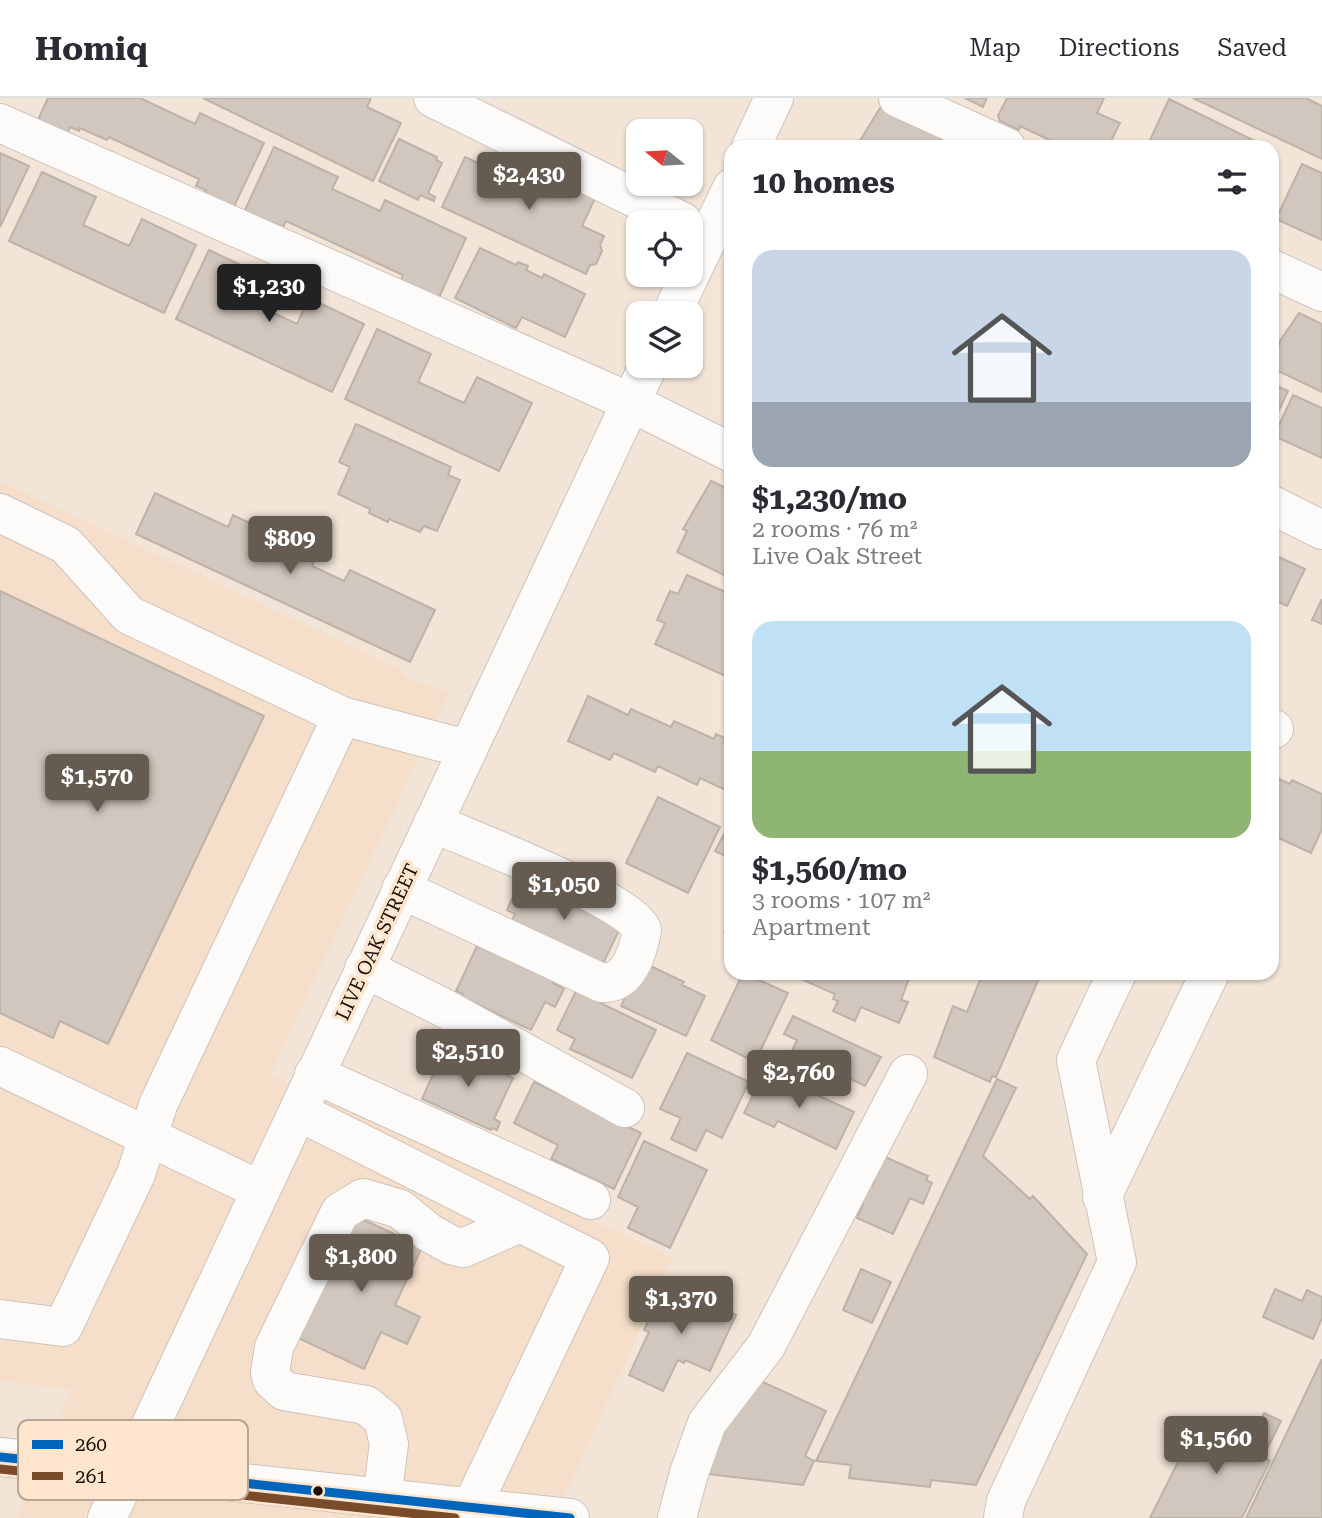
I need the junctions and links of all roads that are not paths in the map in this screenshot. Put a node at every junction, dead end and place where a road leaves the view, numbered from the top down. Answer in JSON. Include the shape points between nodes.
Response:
{"nodes":[{"id":1,"x":433,"y":98,"type":"edge"},
{"id":2,"x":774,"y":98,"type":"edge"},
{"id":3,"x":898,"y":98,"type":"edge"},
{"id":4,"x":0,"y":122,"type":"edge"},
{"id":5,"x":754,"y":140,"type":"edge"},
{"id":6,"x":991,"y":140,"type":"edge"},
{"id":7,"x":724,"y":201,"type":"edge"},
{"id":8,"x":704,"y":232,"type":"edge"},
{"id":9,"x":1279,"y":272,"type":"edge"},
{"id":10,"x":1322,"y":292,"type":"edge"},
{"id":11,"x":642,"y":378,"type":"edge"},
{"id":12,"x":630,"y":402,"type":"junction"},
{"id":13,"x":724,"y":449,"type":"edge"},
{"id":14,"x":1279,"y":508,"type":"edge"},
{"id":15,"x":0,"y":513,"type":"edge"},
{"id":16,"x":1322,"y":530,"type":"edge"},
{"id":17,"x":342,"y":716,"type":"junction"},
{"id":18,"x":467,"y":750,"type":"junction"},
{"id":19,"x":433,"y":822,"type":"junction"},
{"id":20,"x":401,"y":889,"type":"junction"},
{"id":21,"x":364,"y":968,"type":"junction"},
{"id":22,"x":1114,"y":980,"type":"edge"},
{"id":23,"x":1207,"y":980,"type":"edge"},
{"id":24,"x":0,"y":1066,"type":"edge"},
{"id":25,"x":314,"y":1074,"type":"junction"},
{"id":26,"x":908,"y":1074,"type":"dead end"},
{"id":27,"x":625,"y":1108,"type":"dead end"},
{"id":28,"x":299,"y":1112,"type":"junction"},
{"id":29,"x":148,"y":1137,"type":"junction"},
{"id":30,"x":260,"y":1190,"type":"junction"},
{"id":31,"x":1102,"y":1197,"type":"junction"},
{"id":32,"x":591,"y":1200,"type":"dead end"},
{"id":33,"x":520,"y":1223,"type":"junction"},
{"id":34,"x":0,"y":1319,"type":"edge"},
{"id":35,"x":152,"y":1420,"type":"edge"},
{"id":36,"x":0,"y":1457,"type":"edge"},
{"id":37,"x":18,"y":1459,"type":"edge"},
{"id":38,"x":248,"y":1484,"type":"edge"},
{"id":39,"x":382,"y":1498,"type":"junction"},
{"id":40,"x":115,"y":1500,"type":"edge"},
{"id":41,"x":471,"y":1508,"type":"junction"},
{"id":42,"x":107,"y":1518,"type":"edge"},
{"id":43,"x":570,"y":1518,"type":"edge"},
{"id":44,"x":677,"y":1518,"type":"edge"},
{"id":45,"x":1003,"y":1518,"type":"edge"}],
"edges":[{"from":1,"to":8,"type":"street"},
{"from":2,"to":5,"type":"street"},
{"from":3,"to":6,"type":"street"},
{"from":4,"to":12,"type":"street"},
{"from":7,"to":8,"type":"street"},
{"from":9,"to":10,"type":"street"},
{"from":11,"to":12,"type":"street","name":"LIVE OAK STREET"},
{"from":12,"to":13,"type":"street"},
{"from":12,"to":18,"type":"street","name":"LIVE OAK STREET"},
{"from":14,"to":16,"type":"street"},
{"from":15,"to":17,"type":"street","via":[[66,545],[129,615]]},
{"from":17,"to":18,"type":"street"},
{"from":17,"to":29,"type":"street","via":[[158,1105]]},
{"from":18,"to":19,"type":"street","name":"LIVE OAK STREET"},
{"from":19,"to":20,"type":"street","name":"LIVE OAK STREET"},
{"from":19,"to":20,"type":"street","via":[[604,899],[632,917],[642,930],[637,953],[622,977],[613,984],[602,983]]},
{"from":20,"to":21,"type":"street","name":"LIVE OAK STREET"},
{"from":21,"to":25,"type":"street","name":"LIVE OAK STREET"},
{"from":21,"to":27,"type":"street"},
{"from":22,"to":31,"type":"street","via":[[1076,1060]]},
{"from":23,"to":31,"type":"street"},
{"from":24,"to":29,"type":"street"},
{"from":25,"to":28,"type":"street","name":"LIVE OAK STREET"},
{"from":25,"to":32,"type":"street"},
{"from":26,"to":44,"type":"street","via":[[766,1346],[707,1423]]},
{"from":28,"to":30,"type":"street","name":"LIVE OAK STREET"},
{"from":28,"to":33,"type":"street"},
{"from":29,"to":30,"type":"street"},
{"from":29,"to":34,"type":"street","via":[[136,1174],[63,1327]]},
{"from":30,"to":35,"type":"street","name":"LIVE OAK STREET"},
{"from":31,"to":45,"type":"street","via":[[1117,1262],[1006,1501]]},
{"from":33,"to":39,"type":"street","via":[[463,1248],[382,1202],[363,1198],[340,1212],[274,1347],[270,1373],[284,1391],[366,1405],[383,1419],[389,1444]]},
{"from":33,"to":41,"type":"street","via":[[590,1258]]},
{"from":36,"to":37,"type":"street"},
{"from":38,"to":39,"type":"street"},
{"from":39,"to":41,"type":"street"},
{"from":40,"to":42,"type":"street","name":"LIVE OAK STREET"},
{"from":41,"to":43,"type":"street"}]}
